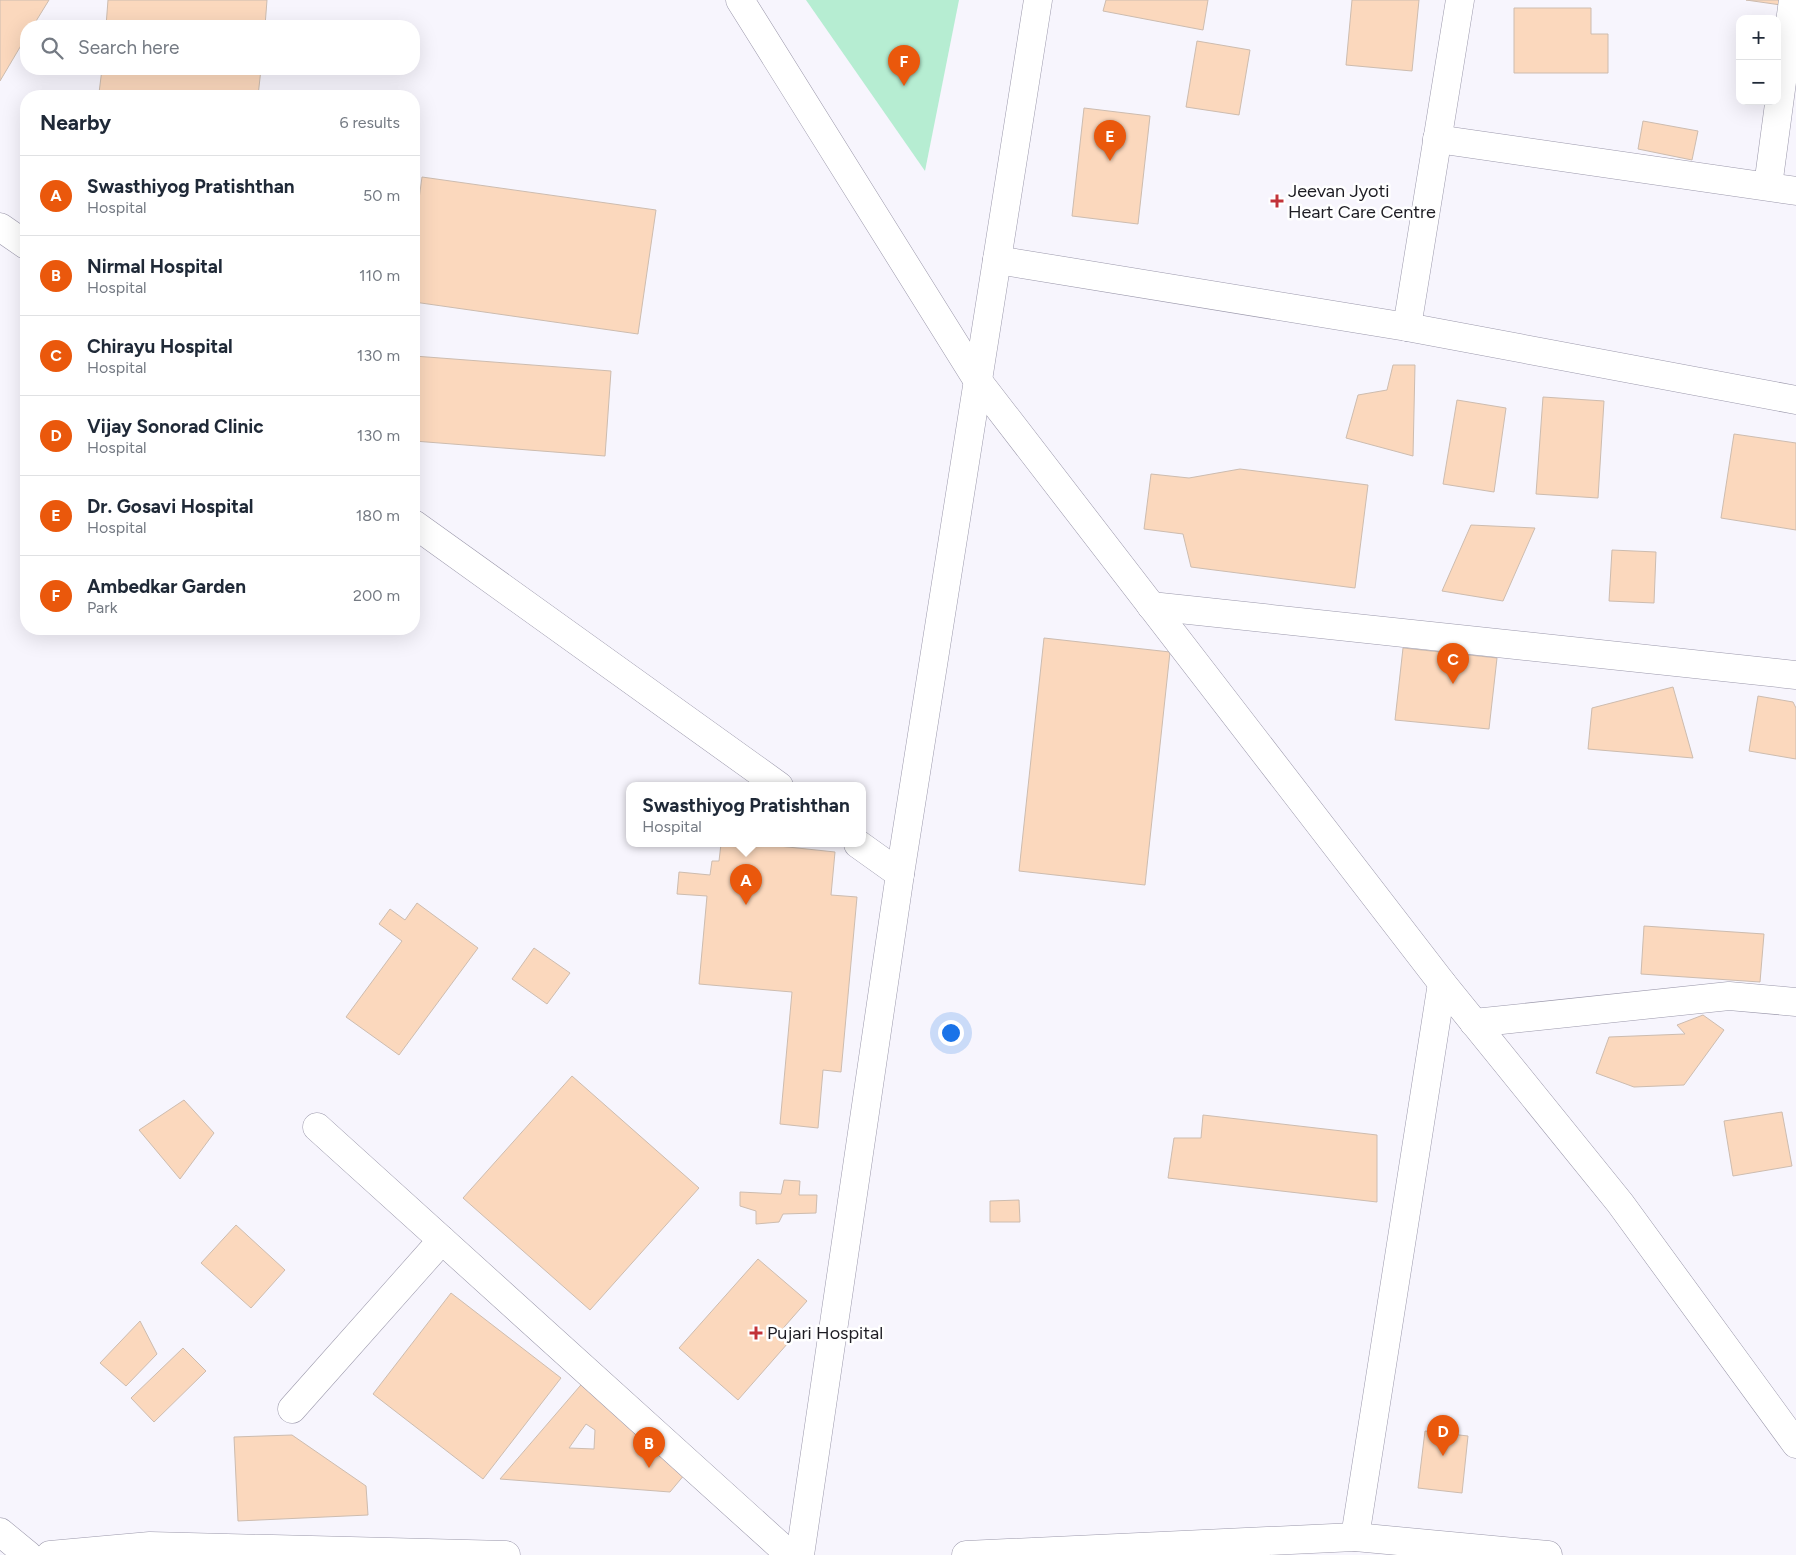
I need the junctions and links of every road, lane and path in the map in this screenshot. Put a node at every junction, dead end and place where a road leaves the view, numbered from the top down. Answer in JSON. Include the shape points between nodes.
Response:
{"nodes":[{"id":1,"x":740,"y":0,"type":"edge"},
{"id":2,"x":1038,"y":0,"type":"edge"},
{"id":3,"x":1460,"y":0,"type":"edge"},
{"id":4,"x":1793,"y":0,"type":"edge"},
{"id":5,"x":1437,"y":139,"type":"junction"},
{"id":6,"x":1768,"y":186,"type":"junction"},
{"id":7,"x":1796,"y":191,"type":"edge"},
{"id":8,"x":0,"y":227,"type":"edge"},
{"id":9,"x":20,"y":242,"type":"edge"},
{"id":10,"x":997,"y":260,"type":"junction"},
{"id":11,"x":1407,"y":327,"type":"junction"},
{"id":12,"x":978,"y":381,"type":"junction"},
{"id":13,"x":1796,"y":400,"type":"edge"},
{"id":14,"x":420,"y":528,"type":"edge"},
{"id":15,"x":1152,"y":606,"type":"junction"},
{"id":16,"x":1796,"y":675,"type":"edge"},
{"id":17,"x":772,"y":782,"type":"edge"},
{"id":18,"x":862,"y":847,"type":"edge"},
{"id":19,"x":900,"y":874,"type":"junction"},
{"id":20,"x":1442,"y":983,"type":"junction"},
{"id":21,"x":1796,"y":1002,"type":"edge"},
{"id":22,"x":1474,"y":1023,"type":"junction"},
{"id":23,"x":317,"y":1127,"type":"dead end"},
{"id":24,"x":442,"y":1240,"type":"junction"},
{"id":25,"x":292,"y":1409,"type":"dead end"},
{"id":26,"x":1796,"y":1444,"type":"edge"},
{"id":27,"x":0,"y":1532,"type":"edge"},
{"id":28,"x":1354,"y":1537,"type":"junction"},
{"id":29,"x":28,"y":1555,"type":"edge"},
{"id":30,"x":50,"y":1555,"type":"edge"},
{"id":31,"x":506,"y":1555,"type":"edge"},
{"id":32,"x":790,"y":1555,"type":"edge"},
{"id":33,"x":800,"y":1555,"type":"edge"},
{"id":34,"x":966,"y":1555,"type":"edge"},
{"id":35,"x":1548,"y":1555,"type":"edge"}],
"edges":[{"from":1,"to":12,"type":"street"},
{"from":2,"to":10,"type":"street"},
{"from":3,"to":5,"type":"street"},
{"from":4,"to":6,"type":"street"},
{"from":5,"to":6,"type":"street"},
{"from":5,"to":11,"type":"street"},
{"from":6,"to":7,"type":"street"},
{"from":8,"to":9,"type":"street"},
{"from":10,"to":11,"type":"street"},
{"from":10,"to":12,"type":"street"},
{"from":11,"to":13,"type":"street"},
{"from":12,"to":15,"type":"street"},
{"from":12,"to":19,"type":"street"},
{"from":14,"to":17,"type":"street"},
{"from":15,"to":16,"type":"street"},
{"from":15,"to":20,"type":"street"},
{"from":18,"to":19,"type":"street"},
{"from":19,"to":33,"type":"street"},
{"from":20,"to":22,"type":"street"},
{"from":20,"to":28,"type":"street"},
{"from":21,"to":22,"type":"street","via":[[1729,996]]},
{"from":22,"to":26,"type":"street","via":[[1620,1203]]},
{"from":23,"to":24,"type":"street"},
{"from":24,"to":25,"type":"street"},
{"from":24,"to":32,"type":"street"},
{"from":27,"to":29,"type":"street"},
{"from":28,"to":34,"type":"street"},
{"from":28,"to":35,"type":"street"},
{"from":30,"to":31,"type":"street","via":[[150,1546]]}]}
